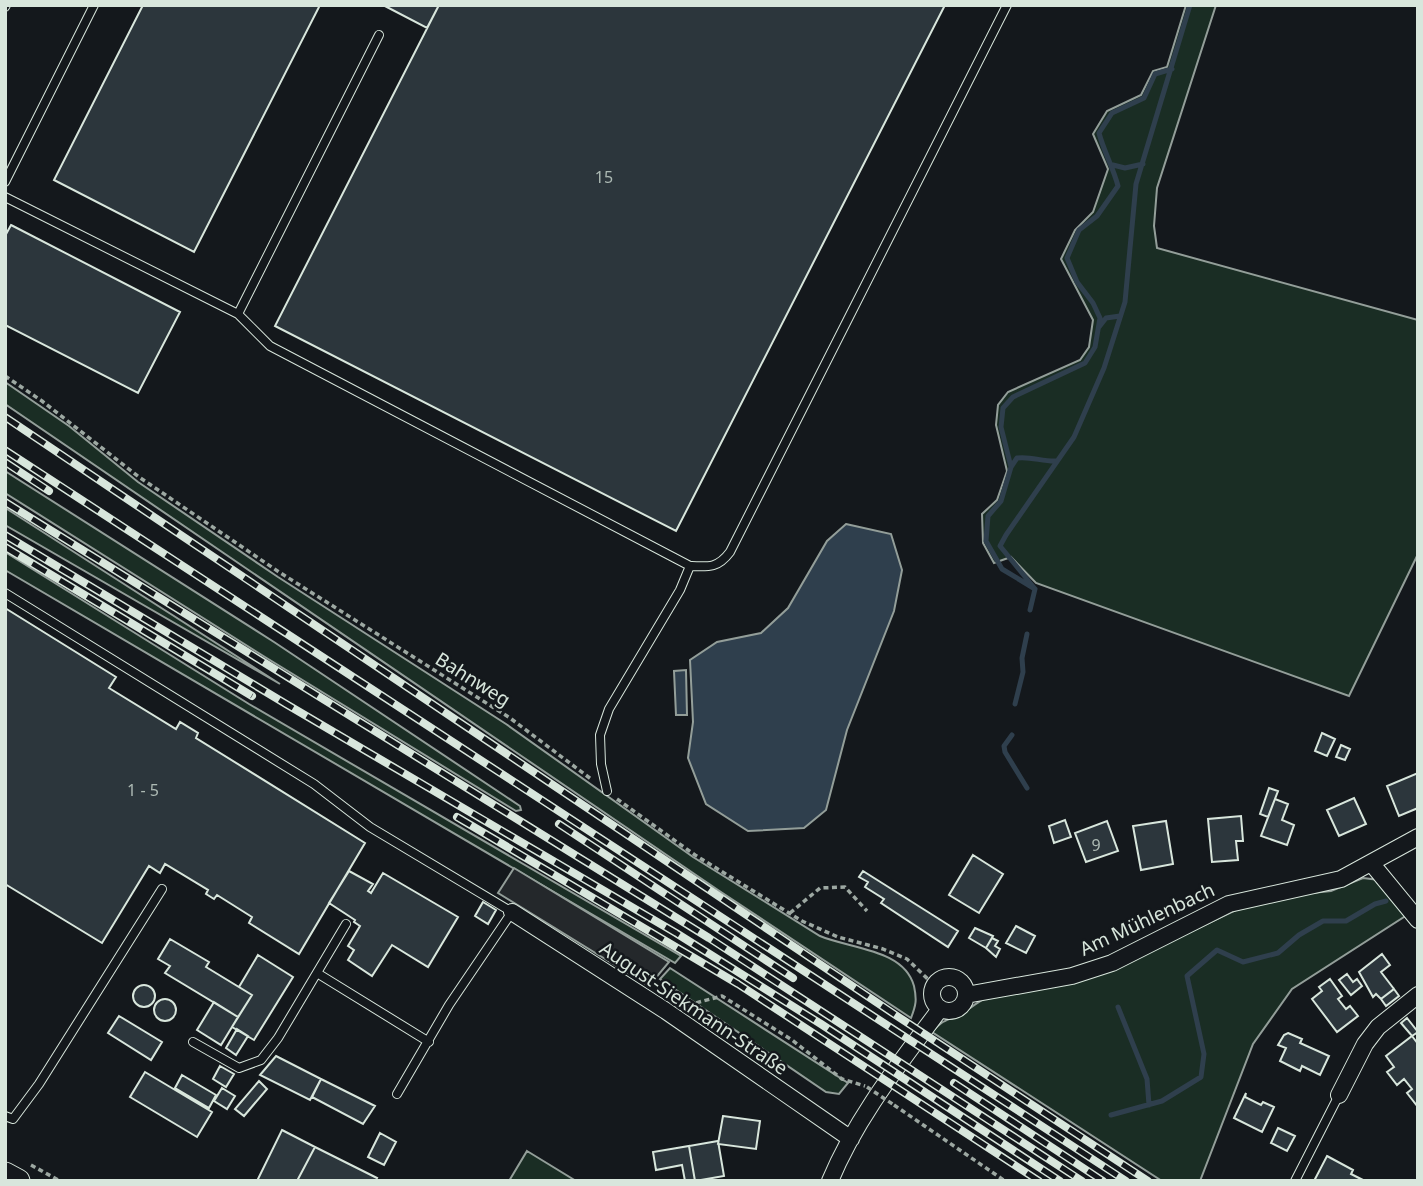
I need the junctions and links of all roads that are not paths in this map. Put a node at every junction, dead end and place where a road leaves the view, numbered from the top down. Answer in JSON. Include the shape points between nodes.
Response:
{"nodes":[{"id":1,"x":94,"y":5,"type":"edge"},
{"id":2,"x":1007,"y":5,"type":"edge"},
{"id":3,"x":379,"y":35,"type":"dead end"},
{"id":4,"x":5,"y":182,"type":"edge"},
{"id":5,"x":5,"y":197,"type":"edge"},
{"id":6,"x":238,"y":314,"type":"junction"},
{"id":7,"x":690,"y":566,"type":"junction"},
{"id":8,"x":5,"y":593,"type":"edge"},
{"id":9,"x":607,"y":791,"type":"road end"},
{"id":10,"x":1418,"y":837,"type":"edge"},
{"id":11,"x":1372,"y":864,"type":"junction"},
{"id":12,"x":162,"y":889,"type":"dead end"},
{"id":13,"x":512,"y":912,"type":"junction"},
{"id":14,"x":1418,"y":920,"type":"edge"},
{"id":15,"x":346,"y":924,"type":"dead end"},
{"id":16,"x":317,"y":973,"type":"junction"},
{"id":17,"x":966,"y":995,"type":"junction"},
{"id":18,"x":1418,"y":995,"type":"edge"},
{"id":19,"x":940,"y":1009,"type":"junction"},
{"id":20,"x":193,"y":1042,"type":"dead end"},
{"id":21,"x":429,"y":1042,"type":"junction"},
{"id":22,"x":397,"y":1094,"type":"dead end"},
{"id":23,"x":1339,"y":1095,"type":"joint"},
{"id":24,"x":5,"y":1116,"type":"edge"},
{"id":25,"x":851,"y":1139,"type":"junction"},
{"id":26,"x":5,"y":1174,"type":"edge"},
{"id":27,"x":18,"y":1181,"type":"edge"},
{"id":28,"x":830,"y":1181,"type":"edge"},
{"id":29,"x":1294,"y":1181,"type":"edge"}],
"edges":[{"from":1,"to":4,"type":"lane"},
{"from":2,"to":7,"type":"lane","via":[[730,552],[722,563]]},
{"from":3,"to":6,"type":"lane"},
{"from":5,"to":6,"type":"lane"},
{"from":6,"to":7,"type":"lane","via":[[270,346]]},
{"from":7,"to":9,"type":"lane","via":[[609,709],[600,735]]},
{"from":8,"to":13,"type":"lane","via":[[314,784],[370,827]]},
{"from":10,"to":11,"type":"street","name":"Am Mühlenbach"},
{"from":11,"to":14,"type":"street"},
{"from":11,"to":17,"type":"street","name":"Am Mühlenbach","via":[[1323,885],[1230,904],[1112,963],[1072,976]]},
{"from":12,"to":24,"type":"lane","via":[[39,1084],[13,1119]]},
{"from":13,"to":21,"type":"lane"},
{"from":13,"to":25,"type":"street","name":"August-Siekmann-Straße"},
{"from":15,"to":16,"type":"lane"},
{"from":16,"to":20,"type":"lane","via":[[261,1060],[239,1068]]},
{"from":16,"to":21,"type":"lane"},
{"from":17,"to":19,"type":"street","via":[[955,1010]]},
{"from":17,"to":19,"type":"street","via":[[962,983],[951,977],[939,980],[933,1000]]},
{"from":18,"to":23,"type":"street","via":[[1378,1027]]},
{"from":19,"to":25,"type":"street"},
{"from":21,"to":22,"type":"lane"},
{"from":23,"to":29,"type":"lane"},
{"from":25,"to":28,"type":"street"},
{"from":26,"to":27,"type":"main road"}]}
